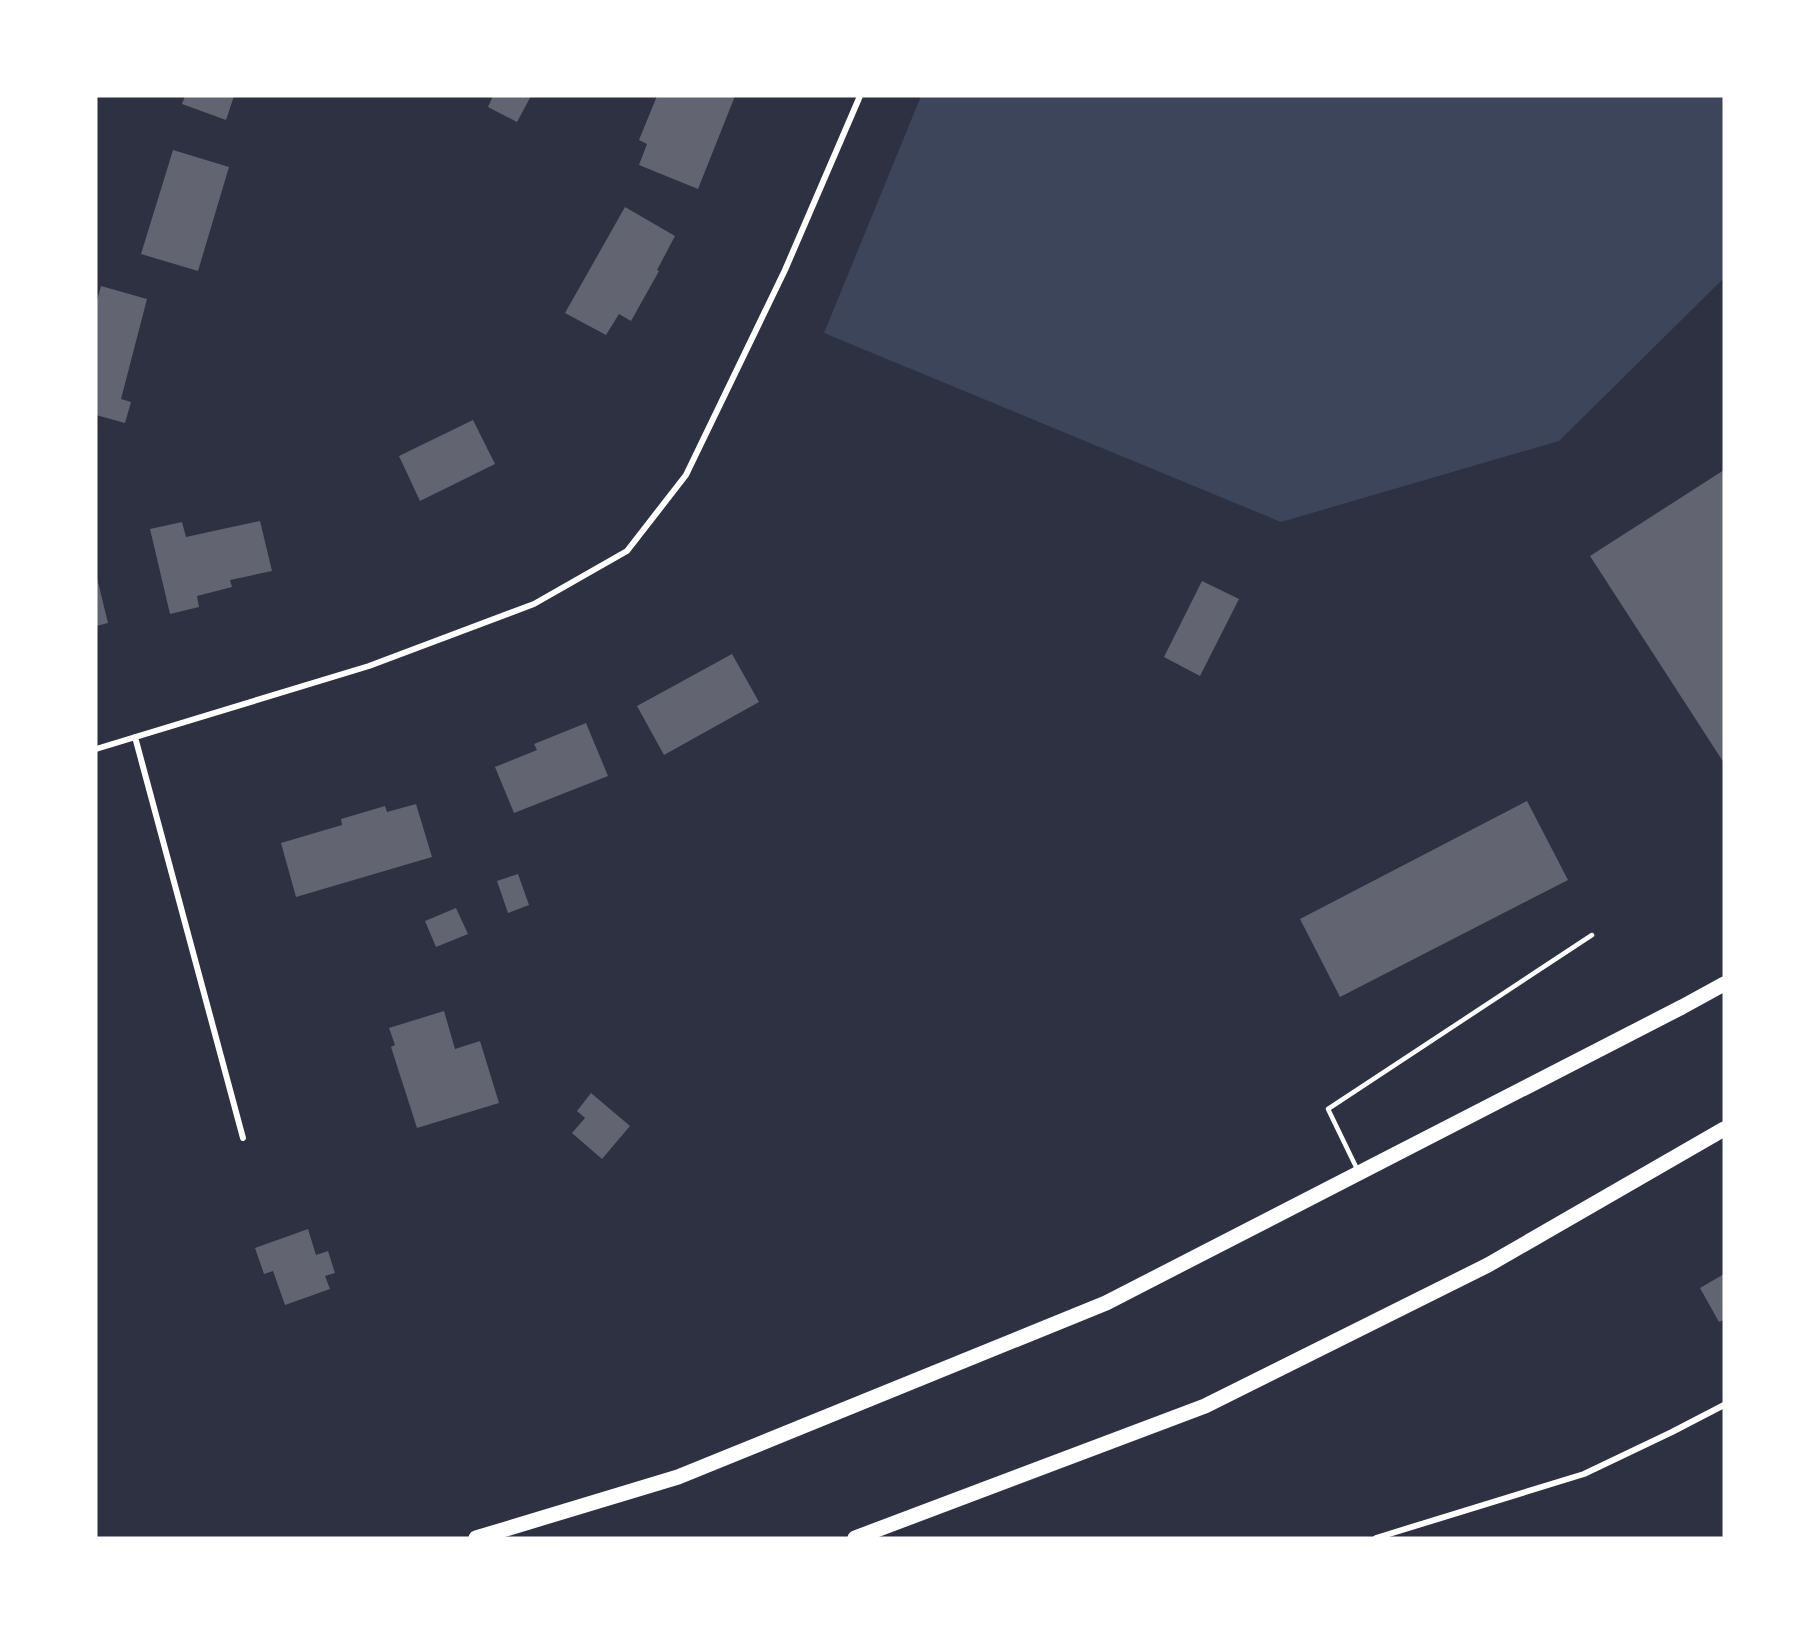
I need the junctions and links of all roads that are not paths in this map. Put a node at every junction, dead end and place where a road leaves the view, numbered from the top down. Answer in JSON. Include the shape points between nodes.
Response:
{"nodes":[{"id":1,"x":860,"y":96,"type":"edge"},
{"id":2,"x":135,"y":737,"type":"junction"},
{"id":3,"x":96,"y":749,"type":"edge"},
{"id":4,"x":1592,"y":935,"type":"dead end"},
{"id":5,"x":1724,"y":984,"type":"edge"},
{"id":6,"x":1724,"y":1129,"type":"edge"},
{"id":7,"x":243,"y":1138,"type":"dead end"},
{"id":8,"x":1359,"y":1173,"type":"junction"},
{"id":9,"x":1724,"y":1405,"type":"edge"},
{"id":10,"x":476,"y":1538,"type":"edge"},
{"id":11,"x":855,"y":1538,"type":"edge"},
{"id":12,"x":1376,"y":1538,"type":"edge"}],
"edges":[{"from":1,"to":2,"type":"street","via":[[785,270],[686,475],[627,551],[534,604],[434,642],[369,666]]},
{"from":2,"to":3,"type":"street"},
{"from":2,"to":7,"type":"street"},
{"from":4,"to":8,"type":"lane","via":[[1328,1109]]},
{"from":5,"to":8,"type":"main road"},
{"from":6,"to":11,"type":"main road","via":[[1488,1265],[1205,1406]]},
{"from":8,"to":10,"type":"main road","via":[[1106,1303],[678,1477]]},
{"from":9,"to":12,"type":"street","via":[[1584,1474]]}]}
